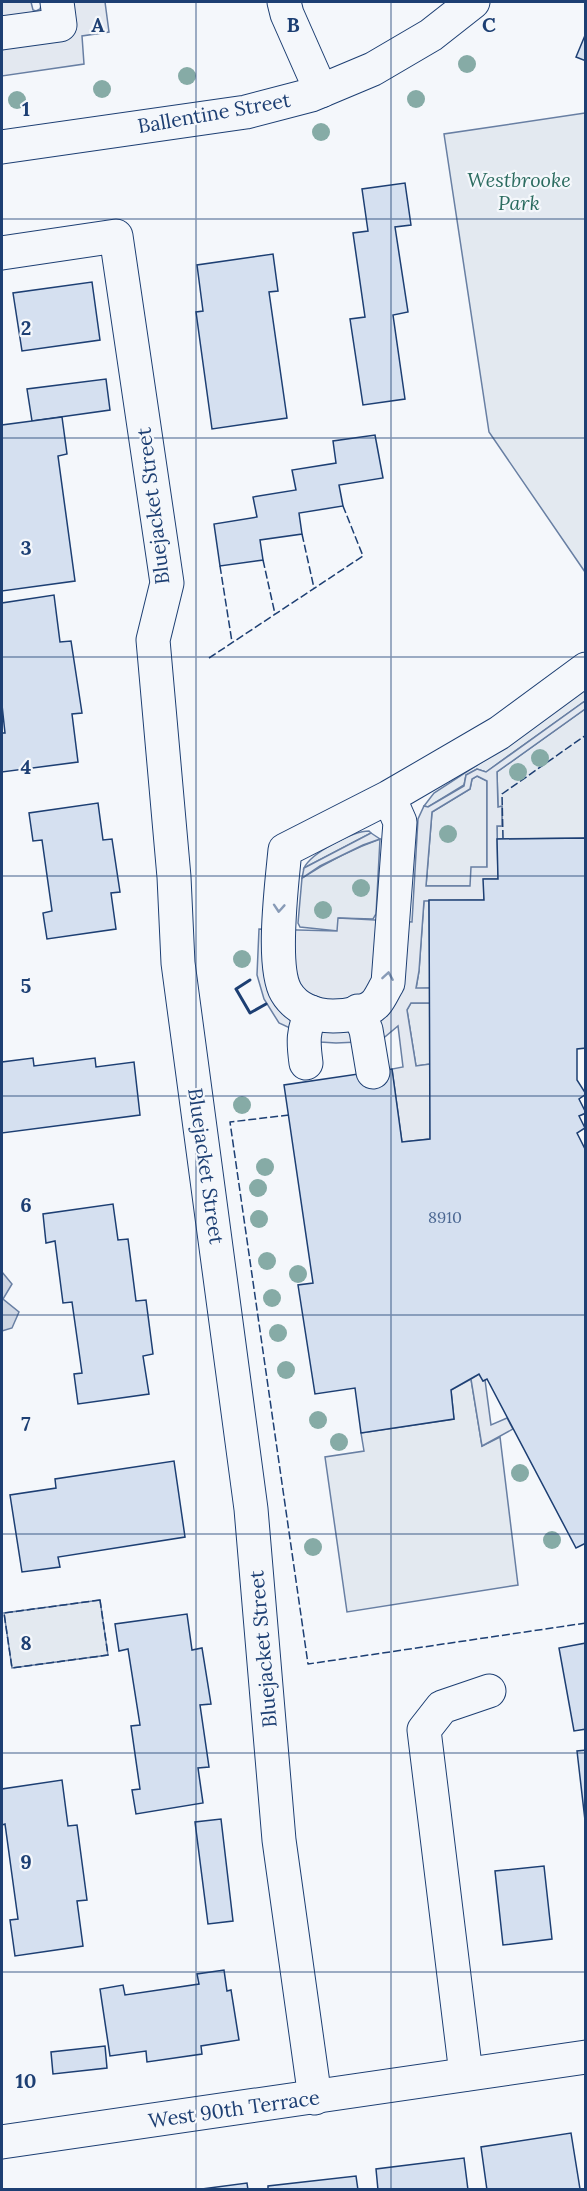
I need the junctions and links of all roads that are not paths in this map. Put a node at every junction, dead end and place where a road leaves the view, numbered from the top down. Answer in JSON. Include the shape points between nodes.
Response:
{"nodes":[{"id":1,"x":57,"y":2,"type":"edge"},
{"id":2,"x":284,"y":2,"type":"edge"},
{"id":3,"x":473,"y":2,"type":"edge"},
{"id":4,"x":2,"y":33,"type":"edge"},
{"id":5,"x":321,"y":91,"type":"junction"},
{"id":6,"x":2,"y":147,"type":"edge"},
{"id":7,"x":2,"y":253,"type":"edge"},
{"id":8,"x":585,"y":669,"type":"edge"},
{"id":9,"x":389,"y":797,"type":"junction"},
{"id":10,"x":358,"y":1011,"type":"junction"},
{"id":11,"x":311,"y":1012,"type":"junction"},
{"id":12,"x":306,"y":1063,"type":"dead end"},
{"id":13,"x":373,"y":1072,"type":"dead end"},
{"id":14,"x":489,"y":1691,"type":"dead end"},
{"id":15,"x":585,"y":2057,"type":"edge"},
{"id":16,"x":466,"y":2074,"type":"junction"},
{"id":17,"x":315,"y":2098,"type":"junction"},
{"id":18,"x":2,"y":2142,"type":"edge"}],
"edges":[{"from":1,"to":4,"type":"street","via":[[60,25]]},
{"from":2,"to":5,"type":"street"},
{"from":3,"to":5,"type":"street","name":"Ballentine Street","via":[[431,35],[373,69]]},
{"from":5,"to":6,"type":"street","name":"Ballentine Street","via":[[246,112]]},
{"from":7,"to":17,"type":"street","name":"Bluejacket Street","via":[[116,236],[167,583],[153,640],[178,963],[251,1509],[279,1840]]},
{"from":8,"to":9,"type":"street","via":[[499,733]]},
{"from":10,"to":9,"type":"street","one_way":true,"via":[[375,1005],[388,983],[400,822]]},
{"from":9,"to":11,"type":"street","one_way":true,"via":[[285,850],[279,914],[280,967],[285,992],[301,1009]]},
{"from":10,"to":11,"type":"street","via":[[348,1016]]},
{"from":10,"to":13,"type":"street","via":[[366,1030]]},
{"from":11,"to":12,"type":"street","via":[[302,1040]]},
{"from":14,"to":16,"type":"street","via":[[442,1707],[424,1730]]},
{"from":15,"to":16,"type":"street","name":"West 90th Terrace"},
{"from":16,"to":17,"type":"street","name":"West 90th Terrace"},
{"from":17,"to":18,"type":"street","name":"West 90th Terrace"}]}
